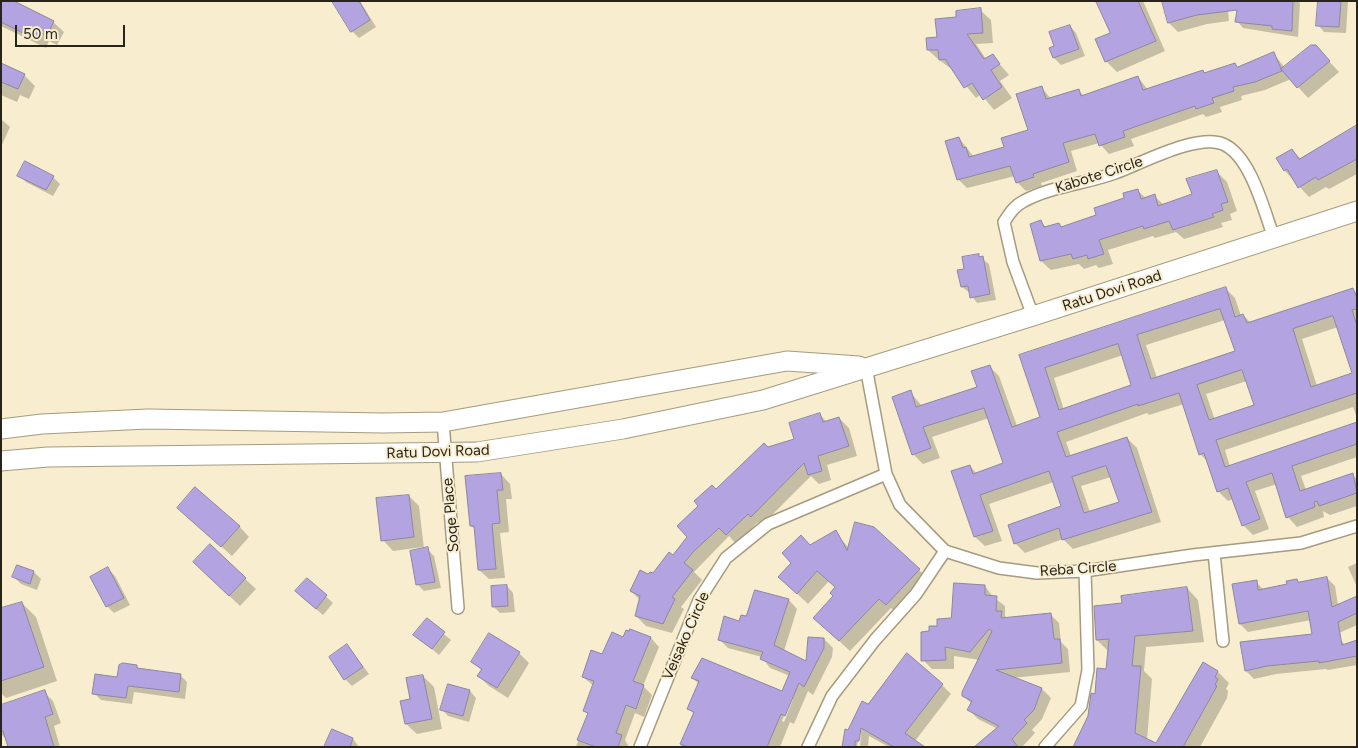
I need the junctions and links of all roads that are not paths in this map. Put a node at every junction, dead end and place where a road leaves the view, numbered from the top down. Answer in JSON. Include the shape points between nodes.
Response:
{"nodes":[{"id":1,"x":1357,"y":211,"type":"edge"},
{"id":2,"x":1274,"y":238,"type":"junction"},
{"id":3,"x":1034,"y":316,"type":"junction"},
{"id":4,"x":866,"y":367,"type":"junction"},
{"id":5,"x":443,"y":422,"type":"junction"},
{"id":6,"x":1,"y":429,"type":"edge"},
{"id":7,"x":446,"y":453,"type":"junction"},
{"id":8,"x":1,"y":460,"type":"edge"},
{"id":9,"x":886,"y":474,"type":"junction"},
{"id":10,"x":1357,"y":526,"type":"edge"},
{"id":11,"x":946,"y":552,"type":"junction"},
{"id":12,"x":1214,"y":553,"type":"junction"},
{"id":13,"x":1085,"y":571,"type":"junction"},
{"id":14,"x":458,"y":608,"type":"dead end"},
{"id":15,"x":1223,"y":641,"type":"dead end"},
{"id":16,"x":640,"y":747,"type":"edge"},
{"id":17,"x":808,"y":747,"type":"edge"},
{"id":18,"x":1045,"y":747,"type":"edge"}],
"edges":[{"from":1,"to":2,"type":"main road","name":"Ratu Dovi Road"},
{"from":2,"to":3,"type":"main road","name":"Ratu Dovi Road"},
{"from":2,"to":3,"type":"street","name":"Kabote Circle","via":[[1237,153],[1222,144],[1208,141],[1162,153],[1114,174],[1062,187],[1014,207],[1004,222],[1006,240]]},
{"from":3,"to":4,"type":"main road","name":"Ratu Dovi Road"},
{"from":4,"to":5,"type":"main road","name":"Ratu Dovi Road","via":[[787,361]]},
{"from":4,"to":7,"type":"main road","name":"Ratu Dovi Road","via":[[763,400],[642,425],[486,451]]},
{"from":4,"to":9,"type":"street","name":"Reba Circle"},
{"from":5,"to":6,"type":"main road","name":"Ratu Dovi Road","via":[[148,419]]},
{"from":5,"to":7,"type":"street","name":"Soqe Place"},
{"from":7,"to":8,"type":"main road","name":"Ratu Dovi Road"},
{"from":7,"to":14,"type":"street","name":"Soqe Place"},
{"from":9,"to":11,"type":"street","name":"Reba Circle","via":[[900,505]]},
{"from":9,"to":16,"type":"street","name":"Veisako Circle","via":[[768,524],[726,558],[698,600]]},
{"from":10,"to":12,"type":"street","name":"Reba Circle","via":[[1301,543]]},
{"from":11,"to":13,"type":"street","name":"Reba Circle","via":[[999,568],[1037,573]]},
{"from":11,"to":17,"type":"street","via":[[916,594],[832,696]]},
{"from":12,"to":13,"type":"street","name":"Reba Circle"},
{"from":12,"to":15,"type":"street"},
{"from":13,"to":18,"type":"street","via":[[1088,670],[1081,706]]}]}
